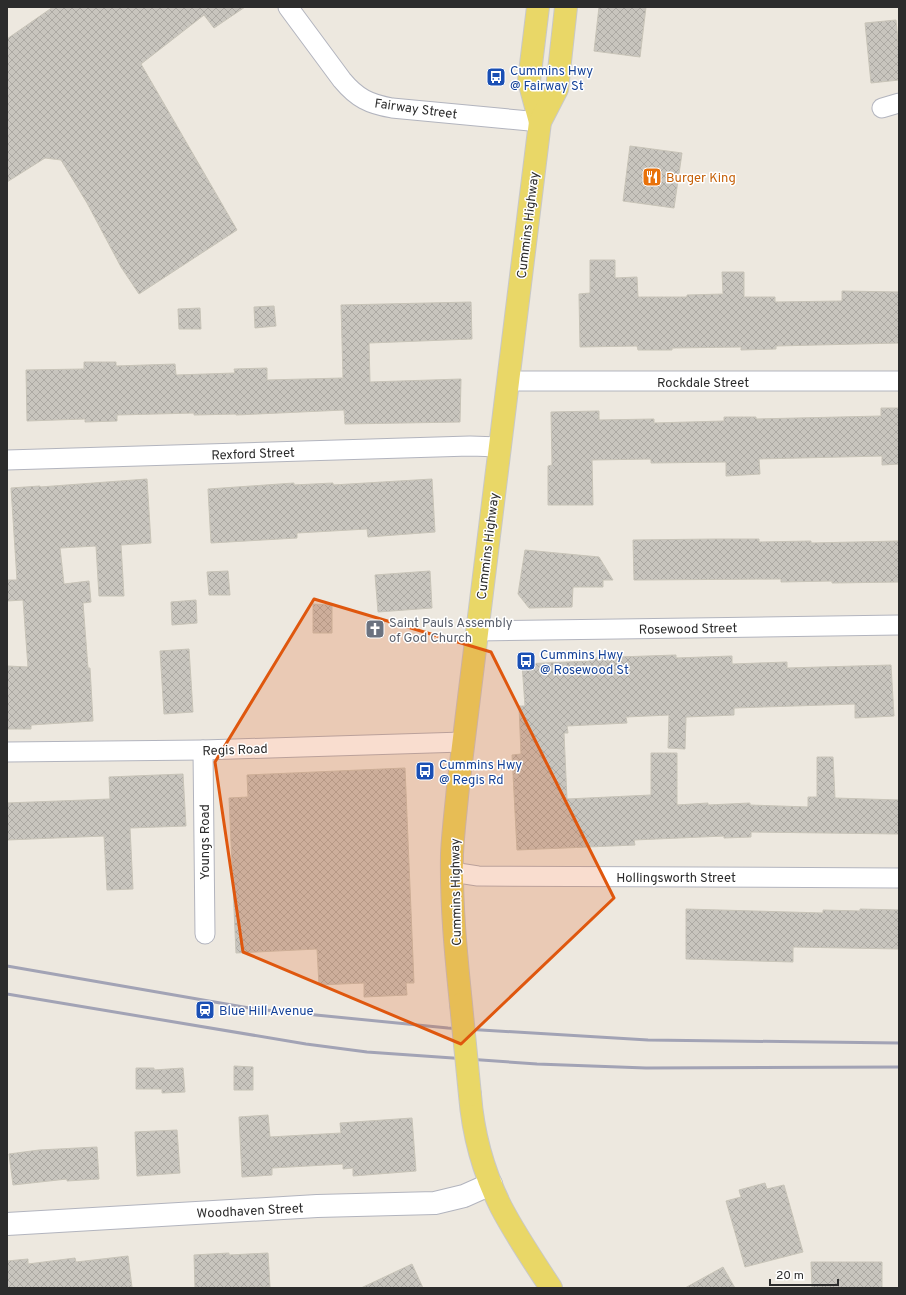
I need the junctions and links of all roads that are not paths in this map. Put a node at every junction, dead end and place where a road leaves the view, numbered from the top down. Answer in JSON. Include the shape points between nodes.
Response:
{"nodes":[{"id":1,"x":288,"y":7,"type":"edge"},
{"id":2,"x":538,"y":7,"type":"edge"},
{"id":3,"x":566,"y":7,"type":"edge"},
{"id":4,"x":540,"y":122,"type":"junction"},
{"id":5,"x":508,"y":382,"type":"junction"},
{"id":6,"x":899,"y":382,"type":"edge"},
{"id":7,"x":500,"y":447,"type":"junction"},
{"id":8,"x":7,"y":460,"type":"edge"},
{"id":9,"x":899,"y":625,"type":"edge"},
{"id":10,"x":477,"y":631,"type":"junction"},
{"id":11,"x":463,"y":742,"type":"junction"},
{"id":12,"x":203,"y":750,"type":"junction"},
{"id":13,"x":7,"y":752,"type":"edge"},
{"id":14,"x":452,"y":872,"type":"junction"},
{"id":15,"x":899,"y":878,"type":"edge"},
{"id":16,"x":205,"y":934,"type":"dead end"},
{"id":17,"x":491,"y":1184,"type":"junction"},
{"id":18,"x":7,"y":1224,"type":"edge"},
{"id":19,"x":551,"y":1288,"type":"edge"}],
"edges":[{"from":1,"to":4,"type":"street","name":"Fairway Street","via":[[350,90],[370,103],[392,108]]},
{"from":2,"to":4,"type":"main road","name":"Cummins Highway","via":[[529,81]]},
{"from":3,"to":4,"type":"main road","name":"Cummins Highway","via":[[557,89]]},
{"from":4,"to":5,"type":"main road","name":"Cummins Highway"},
{"from":5,"to":6,"type":"street","name":"Rockdale Street"},
{"from":5,"to":7,"type":"main road","name":"Cummins Highway"},
{"from":7,"to":8,"type":"street","name":"Rexford Street"},
{"from":7,"to":10,"type":"main road","name":"Cummins Highway"},
{"from":9,"to":10,"type":"street","name":"Rosewood Street"},
{"from":10,"to":11,"type":"main road","name":"Cummins Highway"},
{"from":11,"to":12,"type":"street","name":"Regis Road"},
{"from":11,"to":14,"type":"main road","name":"Cummins Highway"},
{"from":12,"to":13,"type":"street","name":"Regis Road"},
{"from":12,"to":16,"type":"street","name":"Youngs Road"},
{"from":14,"to":15,"type":"street","name":"Hollingsworth Street","via":[[478,876]]},
{"from":14,"to":17,"type":"main road","name":"Cummins Highway","bridge":true,"via":[[471,1108],[476,1136]]},
{"from":17,"to":18,"type":"street","name":"Woodhaven Street","via":[[464,1196],[435,1203],[317,1206]]},
{"from":17,"to":19,"type":"main road","name":"Cummins Highway","via":[[501,1207]]}]}
